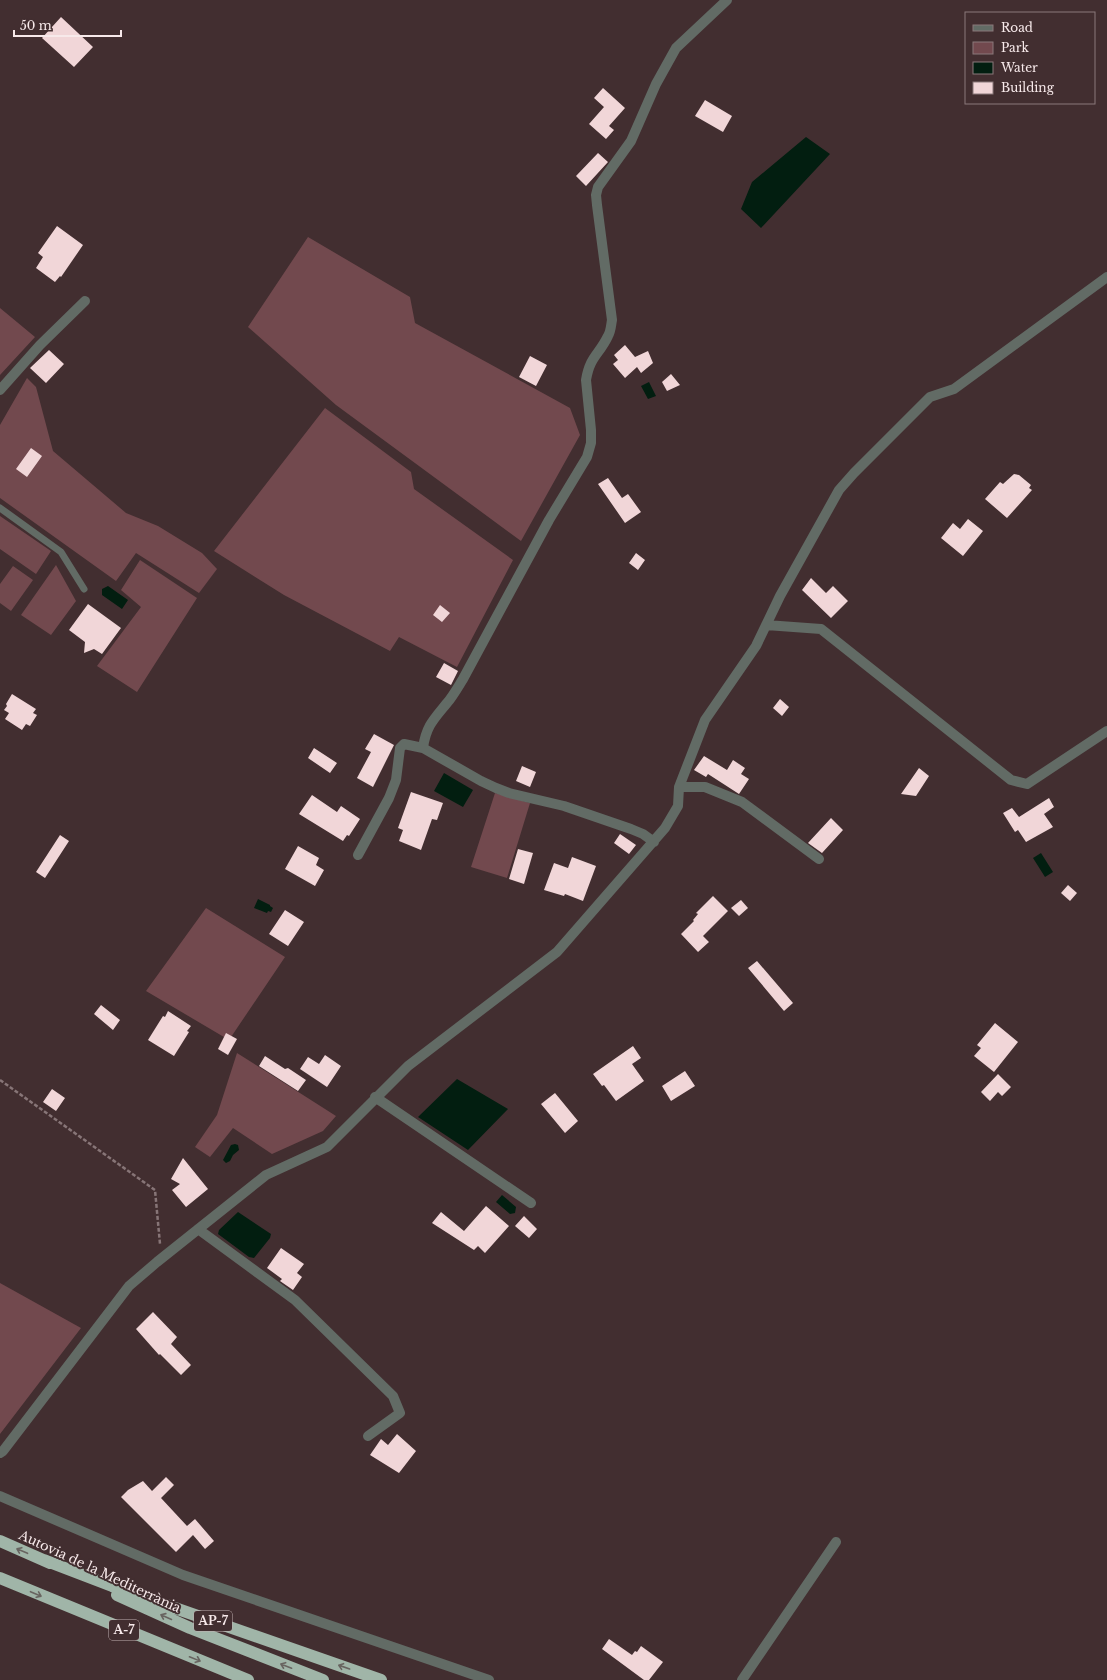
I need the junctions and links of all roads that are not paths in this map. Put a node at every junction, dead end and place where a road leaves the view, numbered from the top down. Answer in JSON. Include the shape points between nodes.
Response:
{"nodes":[{"id":1,"x":727,"y":0,"type":"edge"},
{"id":2,"x":1107,"y":277,"type":"edge"},
{"id":3,"x":85,"y":301,"type":"dead end"},
{"id":4,"x":0,"y":390,"type":"edge"},
{"id":5,"x":0,"y":508,"type":"edge"},
{"id":6,"x":84,"y":590,"type":"dead end"},
{"id":7,"x":766,"y":625,"type":"junction"},
{"id":8,"x":1107,"y":730,"type":"edge"},
{"id":9,"x":423,"y":748,"type":"junction"},
{"id":10,"x":679,"y":787,"type":"junction"},
{"id":11,"x":654,"y":842,"type":"junction"},
{"id":12,"x":358,"y":855,"type":"dead end"},
{"id":13,"x":819,"y":859,"type":"dead end"},
{"id":14,"x":375,"y":1098,"type":"junction"},
{"id":15,"x":531,"y":1203,"type":"dead end"},
{"id":16,"x":198,"y":1229,"type":"junction"},
{"id":17,"x":368,"y":1436,"type":"dead end"},
{"id":18,"x":0,"y":1453,"type":"edge"},
{"id":19,"x":0,"y":1496,"type":"edge"},
{"id":20,"x":0,"y":1541,"type":"edge"},
{"id":21,"x":836,"y":1542,"type":"dead end"},
{"id":22,"x":44,"y":1560,"type":"junction"},
{"id":23,"x":0,"y":1578,"type":"edge"},
{"id":24,"x":248,"y":1680,"type":"edge"},
{"id":25,"x":322,"y":1680,"type":"edge"},
{"id":26,"x":381,"y":1680,"type":"edge"},
{"id":27,"x":489,"y":1680,"type":"edge"},
{"id":28,"x":742,"y":1680,"type":"edge"}],
"edges":[{"from":1,"to":9,"type":"street","via":[[676,48],[656,84],[631,141],[598,188],[596,204],[612,320],[609,334],[594,355],[587,372],[591,443],[587,456],[549,520],[463,679],[430,723]]},
{"from":2,"to":7,"type":"street","via":[[954,389],[930,397],[854,473],[839,490]]},
{"from":3,"to":4,"type":"street","via":[[40,345]]},
{"from":5,"to":6,"type":"lane","via":[[61,552]]},
{"from":7,"to":8,"type":"street","via":[[821,629],[1011,780],[1027,784]]},
{"from":7,"to":10,"type":"street","via":[[756,646],[705,720]]},
{"from":9,"to":11,"type":"street","via":[[496,788],[564,806],[631,829]]},
{"from":9,"to":12,"type":"street","via":[[404,744],[400,748],[396,780],[389,798]]},
{"from":10,"to":11,"type":"street","via":[[676,811]]},
{"from":10,"to":13,"type":"street","via":[[705,788],[742,802]]},
{"from":11,"to":14,"type":"street","via":[[557,952],[408,1066]]},
{"from":14,"to":15,"type":"street"},
{"from":14,"to":16,"type":"street","via":[[327,1147],[266,1175]]},
{"from":16,"to":17,"type":"street","via":[[295,1300],[393,1396],[400,1413]]},
{"from":16,"to":18,"type":"street","via":[[129,1286]]},
{"from":19,"to":27,"type":"street","via":[[183,1575]]},
{"from":22,"to":20,"type":"highway","name":"Autovia de la Mediterrània","number":"A-7","one_way":true},
{"from":21,"to":28,"type":"street"},
{"from":25,"to":22,"type":"highway","name":"Autovia de la Mediterrània","number":"A-7","one_way":true,"via":[[190,1628]]},
{"from":26,"to":22,"type":"highway","number":"AP-7","one_way":true},
{"from":23,"to":24,"type":"highway","number":"A-7","one_way":true}]}
